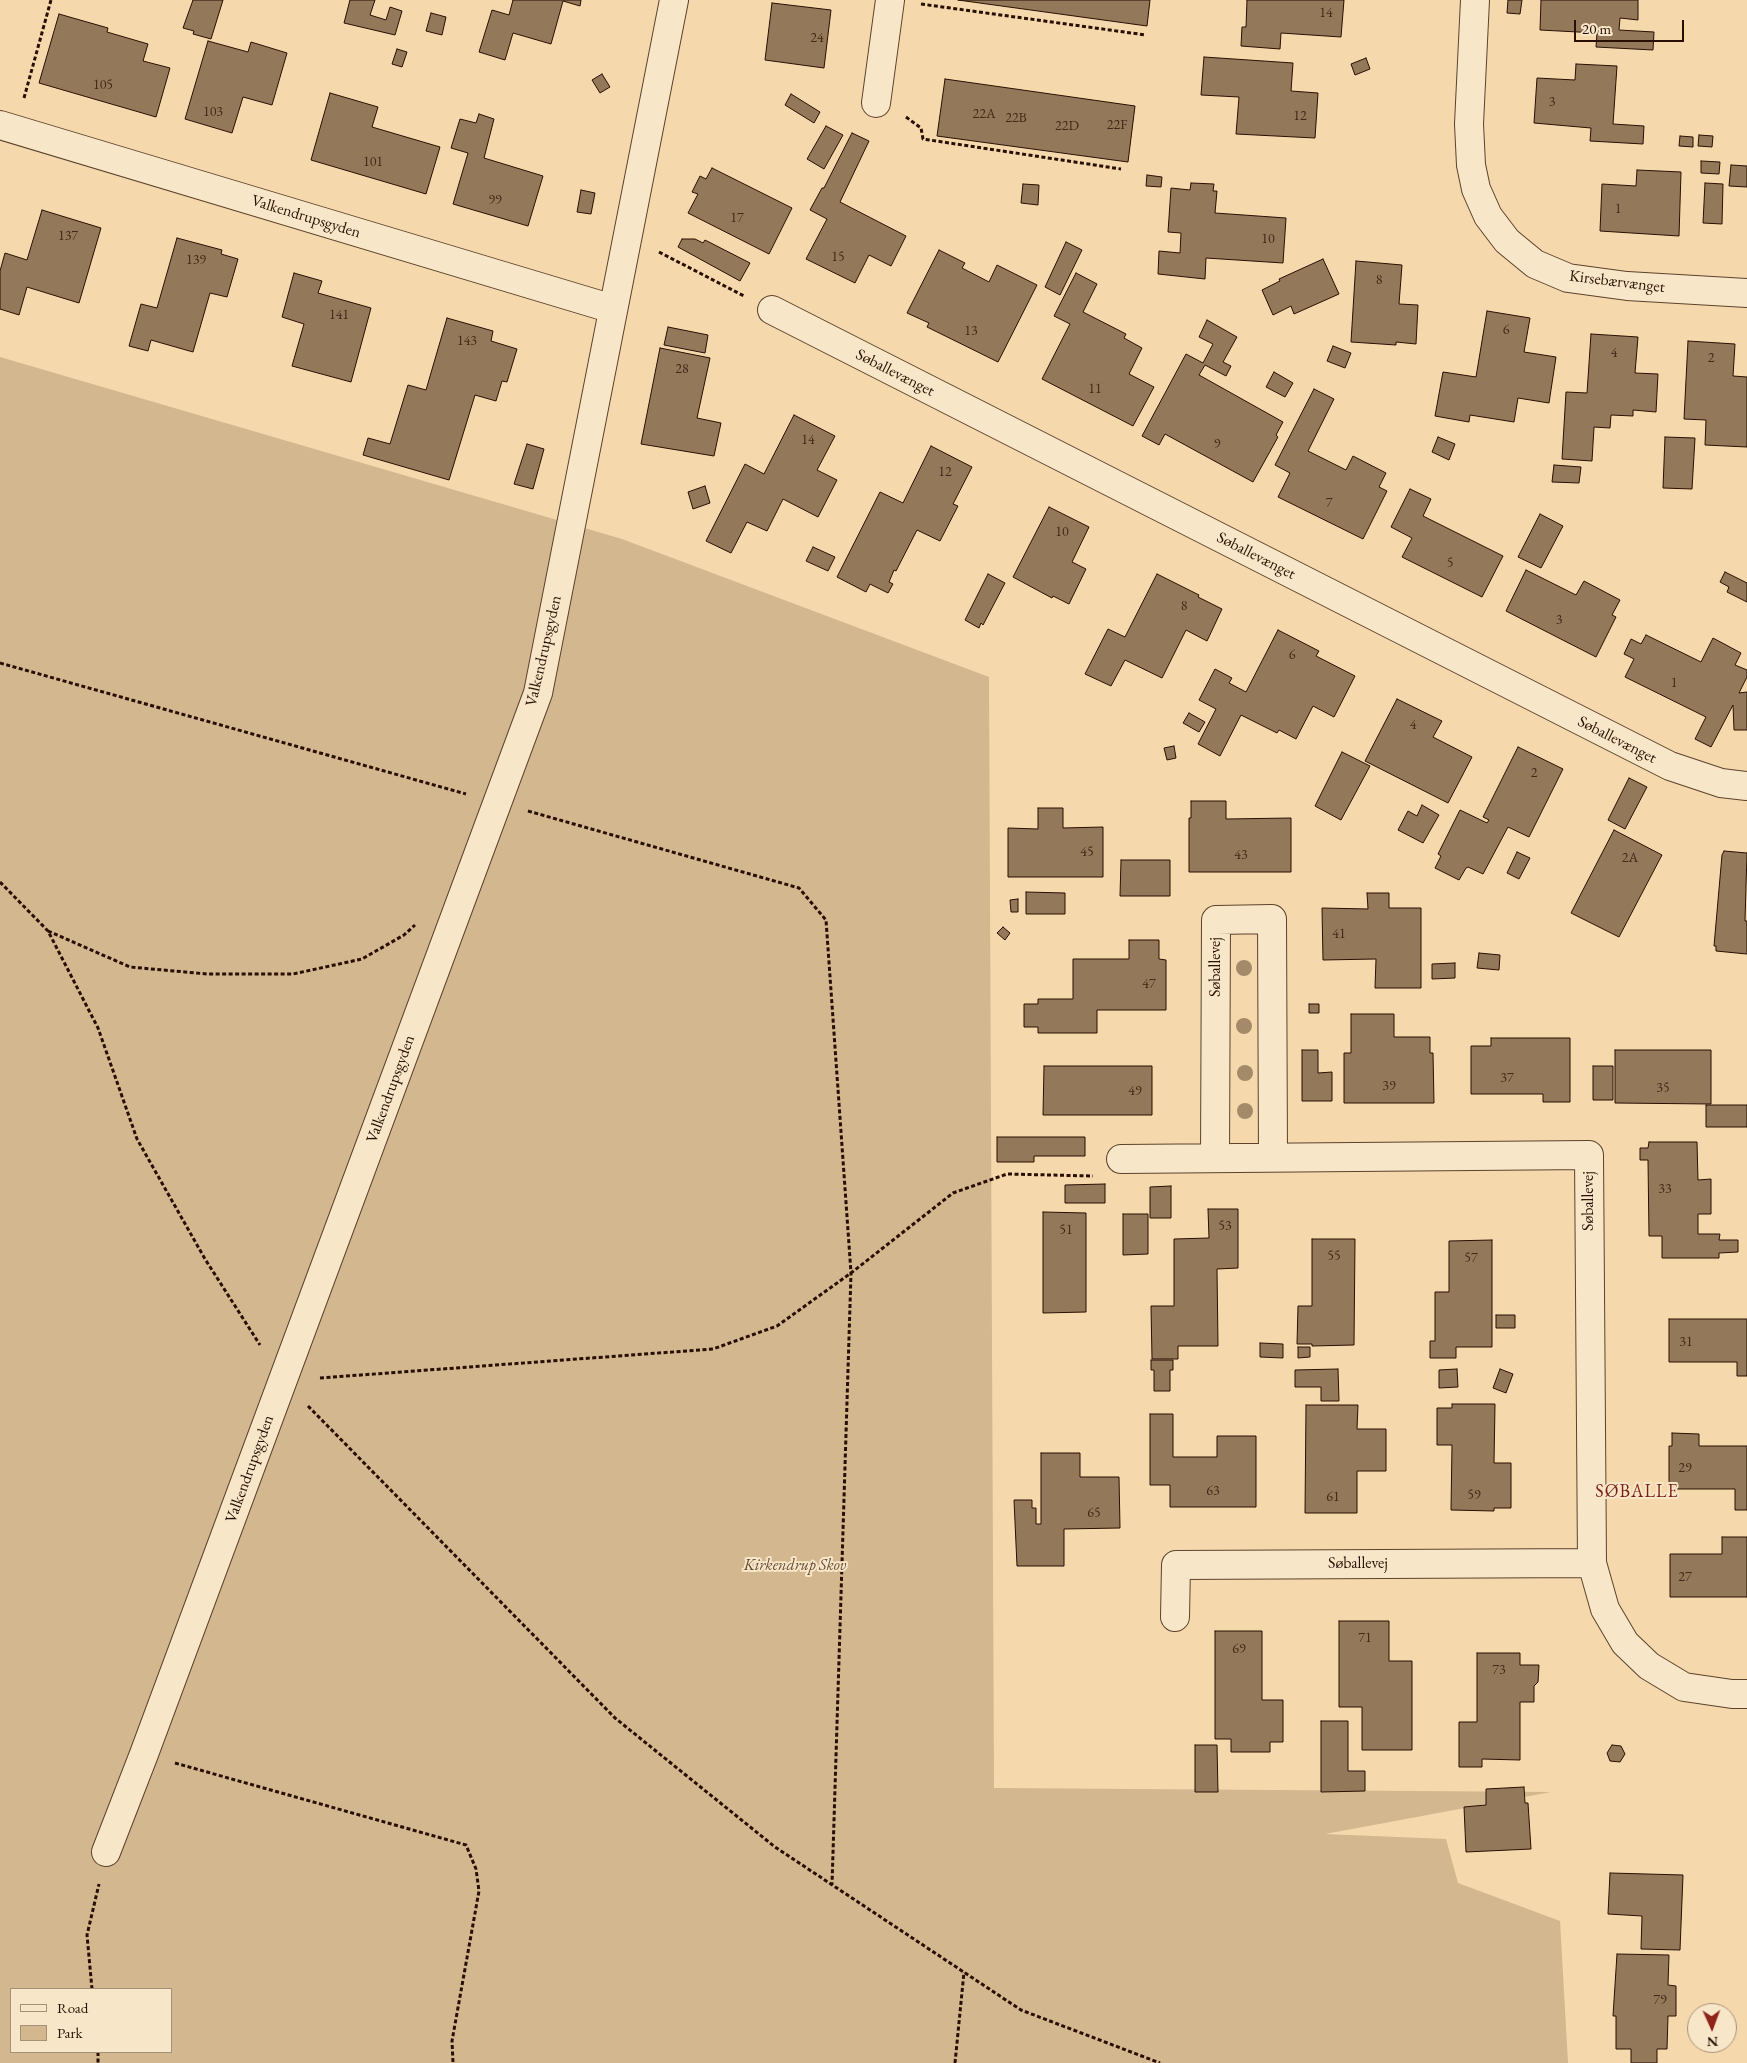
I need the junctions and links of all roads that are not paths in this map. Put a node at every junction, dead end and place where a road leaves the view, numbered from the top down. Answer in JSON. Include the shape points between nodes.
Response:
{"nodes":[{"id":1,"x":674,"y":0,"type":"edge"},
{"id":2,"x":890,"y":0,"type":"edge"},
{"id":3,"x":1475,"y":0,"type":"edge"},
{"id":4,"x":876,"y":103,"type":"road end"},
{"id":5,"x":7,"y":128,"type":"edge"},
{"id":6,"x":1747,"y":293,"type":"edge"},
{"id":7,"x":612,"y":309,"type":"junction"},
{"id":8,"x":772,"y":310,"type":"road end"},
{"id":9,"x":1747,"y":786,"type":"edge"},
{"id":10,"x":1273,"y":1157,"type":"junction"},
{"id":11,"x":1215,"y":1158,"type":"junction"},
{"id":12,"x":1121,"y":1159,"type":"road end"},
{"id":13,"x":1592,"y":1563,"type":"junction"},
{"id":14,"x":1175,"y":1616,"type":"dead end"},
{"id":15,"x":1747,"y":1694,"type":"edge"},
{"id":16,"x":106,"y":1852,"type":"road end"}],
"edges":[{"from":1,"to":7,"type":"street","name":"Valkendrupsgyden"},
{"from":2,"to":4,"type":"street"},
{"from":3,"to":6,"type":"street","name":"Kirsebærvænget","via":[[1469,124],[1471,165],[1476,189],[1488,216],[1507,241],[1535,264],[1568,278],[1627,286]]},
{"from":5,"to":7,"type":"street","name":"Valkendrupsgyden"},
{"from":7,"to":16,"type":"street","name":"Valkendrupsgyden","via":[[538,693]]},
{"from":8,"to":9,"type":"street","name":"Søballevænget","via":[[1670,766],[1720,783]]},
{"from":10,"to":11,"type":"street","name":"Søballevej"},
{"from":10,"to":11,"type":"street","name":"Søballevej","via":[[1272,919],[1216,920]]},
{"from":10,"to":13,"type":"street","name":"Søballevej","via":[[1589,1155]]},
{"from":11,"to":12,"type":"street","name":"Søballevej"},
{"from":13,"to":14,"type":"street","name":"Søballevej","via":[[1176,1565]]},
{"from":13,"to":15,"type":"street","name":"Søballevej","via":[[1605,1609],[1626,1643],[1649,1666],[1684,1687]]}]}
